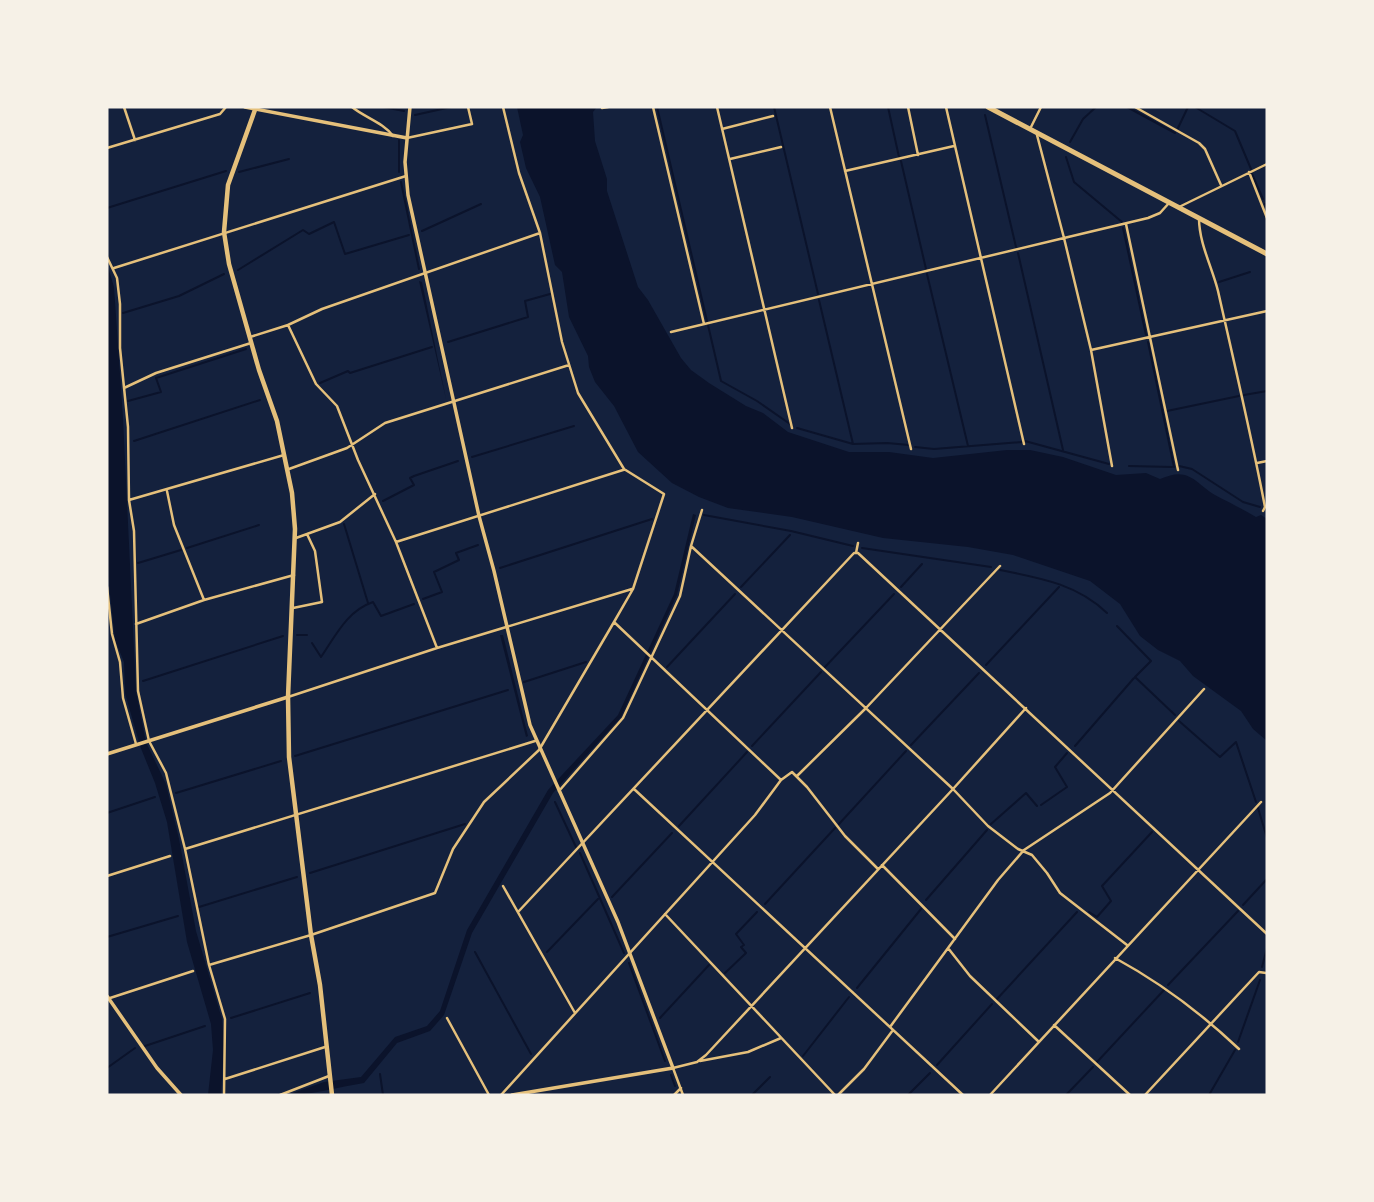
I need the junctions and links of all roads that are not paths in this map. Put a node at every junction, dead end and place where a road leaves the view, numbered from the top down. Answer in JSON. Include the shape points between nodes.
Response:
{"nodes":[{"id":1,"x":124,"y":107,"type":"edge"},
{"id":2,"x":226,"y":107,"type":"edge"},
{"id":3,"x":245,"y":107,"type":"edge"},
{"id":4,"x":352,"y":107,"type":"edge"},
{"id":5,"x":410,"y":107,"type":"edge"},
{"id":6,"x":468,"y":107,"type":"edge"},
{"id":7,"x":503,"y":107,"type":"edge"},
{"id":8,"x":608,"y":107,"type":"edge"},
{"id":9,"x":653,"y":107,"type":"edge"},
{"id":10,"x":717,"y":107,"type":"edge"},
{"id":11,"x":830,"y":107,"type":"edge"},
{"id":12,"x":908,"y":107,"type":"edge"},
{"id":13,"x":946,"y":107,"type":"edge"},
{"id":14,"x":988,"y":107,"type":"edge"},
{"id":15,"x":1041,"y":107,"type":"edge"},
{"id":16,"x":1135,"y":107,"type":"edge"},
{"id":17,"x":255,"y":108,"type":"edge"},
{"id":18,"x":602,"y":108,"type":"edge"},
{"id":19,"x":773,"y":116,"type":"dead end"},
{"id":20,"x":722,"y":129,"type":"junction"},
{"id":21,"x":1030,"y":129,"type":"junction"},
{"id":22,"x":1037,"y":132,"type":"junction"},
{"id":23,"x":393,"y":136,"type":"junction"},
{"id":24,"x":407,"y":138,"type":"junction"},
{"id":25,"x":135,"y":139,"type":"junction"},
{"id":26,"x":954,"y":146,"type":"junction"},
{"id":27,"x":781,"y":147,"type":"dead end"},
{"id":28,"x":107,"y":148,"type":"edge"},
{"id":29,"x":918,"y":155,"type":"junction"},
{"id":30,"x":730,"y":159,"type":"junction"},
{"id":31,"x":1267,"y":164,"type":"edge"},
{"id":32,"x":845,"y":172,"type":"junction"},
{"id":33,"x":1249,"y":172,"type":"junction"},
{"id":34,"x":406,"y":176,"type":"junction"},
{"id":35,"x":1221,"y":185,"type":"junction"},
{"id":36,"x":1267,"y":200,"type":"edge"},
{"id":37,"x":1169,"y":202,"type":"junction"},
{"id":38,"x":1261,"y":202,"type":"junction"},
{"id":39,"x":1178,"y":207,"type":"junction"},
{"id":40,"x":1199,"y":218,"type":"junction"},
{"id":41,"x":1267,"y":218,"type":"edge"},
{"id":42,"x":1126,"y":224,"type":"junction"},
{"id":43,"x":224,"y":232,"type":"junction"},
{"id":44,"x":540,"y":233,"type":"junction"},
{"id":45,"x":1064,"y":238,"type":"junction"},
{"id":46,"x":1267,"y":254,"type":"edge"},
{"id":47,"x":107,"y":257,"type":"edge"},
{"id":48,"x":980,"y":258,"type":"junction"},
{"id":49,"x":114,"y":268,"type":"junction"},
{"id":50,"x":425,"y":274,"type":"junction"},
{"id":51,"x":873,"y":284,"type":"junction"},
{"id":52,"x":765,"y":309,"type":"junction"},
{"id":53,"x":1267,"y":311,"type":"edge"},
{"id":54,"x":1225,"y":321,"type":"junction"},
{"id":55,"x":704,"y":324,"type":"junction"},
{"id":56,"x":288,"y":325,"type":"junction"},
{"id":57,"x":671,"y":332,"type":"dead end"},
{"id":58,"x":1150,"y":338,"type":"junction"},
{"id":59,"x":251,"y":340,"type":"junction"},
{"id":60,"x":1091,"y":350,"type":"junction"},
{"id":61,"x":569,"y":365,"type":"junction"},
{"id":62,"x":124,"y":388,"type":"junction"},
{"id":63,"x":454,"y":403,"type":"junction"},
{"id":64,"x":793,"y":428,"type":"dead end"},
{"id":65,"x":352,"y":444,"type":"junction"},
{"id":66,"x":1024,"y":444,"type":"dead end"},
{"id":67,"x":911,"y":449,"type":"dead end"},
{"id":68,"x":285,"y":455,"type":"junction"},
{"id":69,"x":1267,"y":461,"type":"edge"},
{"id":70,"x":1257,"y":463,"type":"junction"},
{"id":71,"x":1112,"y":466,"type":"dead end"},
{"id":72,"x":289,"y":469,"type":"junction"},
{"id":73,"x":624,"y":470,"type":"junction"},
{"id":74,"x":1178,"y":470,"type":"dead end"},
{"id":75,"x":166,"y":490,"type":"junction"},
{"id":76,"x":375,"y":495,"type":"junction"},
{"id":77,"x":129,"y":500,"type":"junction"},
{"id":78,"x":702,"y":510,"type":"dead end"},
{"id":79,"x":1263,"y":511,"type":"dead end"},
{"id":80,"x":479,"y":516,"type":"junction"},
{"id":81,"x":307,"y":534,"type":"junction"},
{"id":82,"x":295,"y":538,"type":"junction"},
{"id":83,"x":396,"y":542,"type":"junction"},
{"id":84,"x":858,"y":543,"type":"dead end"},
{"id":85,"x":691,"y":545,"type":"junction"},
{"id":86,"x":856,"y":553,"type":"junction"},
{"id":87,"x":1000,"y":566,"type":"dead end"},
{"id":88,"x":294,"y":575,"type":"junction"},
{"id":89,"x":107,"y":587,"type":"edge"},
{"id":90,"x":633,"y":589,"type":"junction"},
{"id":91,"x":204,"y":600,"type":"junction"},
{"id":92,"x":293,"y":608,"type":"junction"},
{"id":93,"x":614,"y":622,"type":"junction"},
{"id":94,"x":136,"y":624,"type":"junction"},
{"id":95,"x":506,"y":628,"type":"junction"},
{"id":96,"x":940,"y":629,"type":"junction"},
{"id":97,"x":781,"y":630,"type":"junction"},
{"id":98,"x":112,"y":634,"type":"junction"},
{"id":99,"x":107,"y":636,"type":"edge"},
{"id":100,"x":437,"y":648,"type":"junction"},
{"id":101,"x":651,"y":657,"type":"junction"},
{"id":102,"x":1204,"y":688,"type":"dead end"},
{"id":103,"x":288,"y":697,"type":"junction"},
{"id":104,"x":866,"y":708,"type":"junction"},
{"id":105,"x":1026,"y":708,"type":"junction"},
{"id":106,"x":707,"y":710,"type":"junction"},
{"id":107,"x":148,"y":741,"type":"junction"},
{"id":108,"x":535,"y":741,"type":"junction"},
{"id":109,"x":136,"y":745,"type":"junction"},
{"id":110,"x":539,"y":750,"type":"junction"},
{"id":111,"x":107,"y":754,"type":"edge"},
{"id":112,"x":797,"y":776,"type":"junction"},
{"id":113,"x":782,"y":780,"type":"junction"},
{"id":114,"x":634,"y":789,"type":"junction"},
{"id":115,"x":953,"y":789,"type":"junction"},
{"id":116,"x":1114,"y":790,"type":"junction"},
{"id":117,"x":558,"y":791,"type":"junction"},
{"id":118,"x":1261,"y":802,"type":"dead end"},
{"id":119,"x":295,"y":816,"type":"junction"},
{"id":120,"x":583,"y":844,"type":"junction"},
{"id":121,"x":185,"y":849,"type":"junction"},
{"id":122,"x":1024,"y":850,"type":"junction"},
{"id":123,"x":170,"y":856,"type":"dead end"},
{"id":124,"x":712,"y":862,"type":"junction"},
{"id":125,"x":882,"y":865,"type":"junction"},
{"id":126,"x":878,"y":869,"type":"junction"},
{"id":127,"x":1198,"y":869,"type":"junction"},
{"id":128,"x":107,"y":876,"type":"edge"},
{"id":129,"x":503,"y":886,"type":"dead end"},
{"id":130,"x":518,"y":912,"type":"junction"},
{"id":131,"x":665,"y":915,"type":"junction"},
{"id":132,"x":1267,"y":934,"type":"edge"},
{"id":133,"x":311,"y":935,"type":"junction"},
{"id":134,"x":955,"y":939,"type":"junction"},
{"id":135,"x":1127,"y":945,"type":"junction"},
{"id":136,"x":804,"y":948,"type":"junction"},
{"id":137,"x":948,"y":948,"type":"junction"},
{"id":138,"x":630,"y":953,"type":"junction"},
{"id":139,"x":1115,"y":958,"type":"junction"},
{"id":140,"x":209,"y":965,"type":"junction"},
{"id":141,"x":193,"y":971,"type":"dead end"},
{"id":142,"x":1266,"y":973,"type":"edge"},
{"id":143,"x":107,"y":998,"type":"edge"},
{"id":144,"x":750,"y":1006,"type":"junction"},
{"id":145,"x":575,"y":1013,"type":"junction"},
{"id":146,"x":447,"y":1018,"type":"dead end"},
{"id":147,"x":1212,"y":1023,"type":"junction"},
{"id":148,"x":1054,"y":1025,"type":"junction"},
{"id":149,"x":892,"y":1028,"type":"junction"},
{"id":150,"x":781,"y":1038,"type":"junction"},
{"id":151,"x":1038,"y":1042,"type":"junction"},
{"id":152,"x":325,"y":1047,"type":"junction"},
{"id":153,"x":1239,"y":1049,"type":"dead end"},
{"id":154,"x":697,"y":1062,"type":"junction"},
{"id":155,"x":673,"y":1068,"type":"junction"},
{"id":156,"x":329,"y":1076,"type":"junction"},
{"id":157,"x":225,"y":1079,"type":"junction"},
{"id":158,"x":681,"y":1088,"type":"junction"},
{"id":159,"x":332,"y":1093,"type":"edge"},
{"id":160,"x":181,"y":1095,"type":"edge"},
{"id":161,"x":224,"y":1095,"type":"edge"},
{"id":162,"x":280,"y":1095,"type":"edge"},
{"id":163,"x":488,"y":1095,"type":"edge"},
{"id":164,"x":501,"y":1095,"type":"edge"},
{"id":165,"x":512,"y":1095,"type":"edge"},
{"id":166,"x":674,"y":1095,"type":"edge"},
{"id":167,"x":683,"y":1095,"type":"edge"},
{"id":168,"x":836,"y":1095,"type":"edge"},
{"id":169,"x":963,"y":1095,"type":"edge"},
{"id":170,"x":990,"y":1095,"type":"edge"},
{"id":171,"x":1130,"y":1095,"type":"edge"},
{"id":172,"x":1145,"y":1095,"type":"edge"}],
"edges":[{"from":1,"to":25,"type":"street"},
{"from":2,"to":25,"type":"street","via":[[220,114]]},
{"from":3,"to":17,"type":"street"},
{"from":4,"to":23,"type":"street"},
{"from":5,"to":24,"type":"street"},
{"from":6,"to":24,"type":"street","via":[[472,124]]},
{"from":7,"to":44,"type":"street"},
{"from":8,"to":18,"type":"street"},
{"from":9,"to":55,"type":"street"},
{"from":10,"to":20,"type":"street"},
{"from":11,"to":32,"type":"street"},
{"from":12,"to":29,"type":"street"},
{"from":13,"to":26,"type":"street"},
{"from":14,"to":21,"type":"highway"},
{"from":15,"to":21,"type":"street"},
{"from":16,"to":35,"type":"street","via":[[1199,143]]},
{"from":17,"to":23,"type":"street"},
{"from":17,"to":43,"type":"main road","via":[[228,185]]},
{"from":19,"to":20,"type":"street"},
{"from":20,"to":30,"type":"street"},
{"from":21,"to":22,"type":"highway"},
{"from":22,"to":37,"type":"highway"},
{"from":22,"to":45,"type":"street"},
{"from":23,"to":24,"type":"street"},
{"from":24,"to":34,"type":"street"},
{"from":25,"to":28,"type":"street"},
{"from":26,"to":29,"type":"street"},
{"from":26,"to":48,"type":"street"},
{"from":27,"to":30,"type":"street"},
{"from":29,"to":32,"type":"street"},
{"from":30,"to":52,"type":"street"},
{"from":31,"to":33,"type":"street"},
{"from":32,"to":51,"type":"street"},
{"from":33,"to":35,"type":"street"},
{"from":33,"to":38,"type":"street"},
{"from":34,"to":43,"type":"street"},
{"from":34,"to":50,"type":"street"},
{"from":35,"to":39,"type":"street"},
{"from":36,"to":38,"type":"street"},
{"from":37,"to":39,"type":"highway"},
{"from":37,"to":42,"type":"street","via":[[1160,212]]},
{"from":38,"to":41,"type":"street"},
{"from":39,"to":40,"type":"highway"},
{"from":40,"to":46,"type":"highway"},
{"from":40,"to":54,"type":"street"},
{"from":42,"to":45,"type":"street"},
{"from":42,"to":58,"type":"street"},
{"from":43,"to":49,"type":"street"},
{"from":43,"to":59,"type":"main road"},
{"from":44,"to":50,"type":"street"},
{"from":44,"to":61,"type":"street"},
{"from":45,"to":48,"type":"street"},
{"from":45,"to":60,"type":"street"},
{"from":47,"to":49,"type":"street"},
{"from":48,"to":51,"type":"street"},
{"from":48,"to":66,"type":"street"},
{"from":49,"to":62,"type":"street"},
{"from":50,"to":56,"type":"street"},
{"from":50,"to":63,"type":"street"},
{"from":51,"to":52,"type":"street"},
{"from":51,"to":67,"type":"street"},
{"from":52,"to":55,"type":"street"},
{"from":52,"to":64,"type":"street"},
{"from":53,"to":54,"type":"street"},
{"from":54,"to":58,"type":"street"},
{"from":54,"to":70,"type":"street"},
{"from":55,"to":57,"type":"street"},
{"from":56,"to":59,"type":"street"},
{"from":56,"to":65,"type":"street","via":[[314,381],[337,406]]},
{"from":58,"to":60,"type":"street"},
{"from":58,"to":74,"type":"street"},
{"from":59,"to":62,"type":"street"},
{"from":59,"to":68,"type":"main road"},
{"from":60,"to":71,"type":"street"},
{"from":61,"to":63,"type":"street"},
{"from":61,"to":73,"type":"street","via":[[579,393]]},
{"from":62,"to":77,"type":"street"},
{"from":63,"to":65,"type":"street","via":[[385,423]]},
{"from":63,"to":80,"type":"street"},
{"from":65,"to":72,"type":"street"},
{"from":65,"to":76,"type":"street"},
{"from":68,"to":72,"type":"main road"},
{"from":68,"to":75,"type":"street"},
{"from":69,"to":70,"type":"street"},
{"from":70,"to":79,"type":"street"},
{"from":72,"to":82,"type":"main road"},
{"from":73,"to":80,"type":"street"},
{"from":73,"to":90,"type":"street","via":[[664,494]]},
{"from":75,"to":77,"type":"street"},
{"from":75,"to":91,"type":"street","via":[[174,525]]},
{"from":76,"to":81,"type":"street","via":[[341,522]]},
{"from":76,"to":83,"type":"street"},
{"from":77,"to":94,"type":"street"},
{"from":78,"to":85,"type":"street"},
{"from":80,"to":83,"type":"street"},
{"from":80,"to":95,"type":"street"},
{"from":81,"to":82,"type":"street"},
{"from":81,"to":92,"type":"street","via":[[322,602]]},
{"from":82,"to":88,"type":"main road"},
{"from":83,"to":100,"type":"street"},
{"from":84,"to":86,"type":"street"},
{"from":85,"to":97,"type":"street"},
{"from":85,"to":101,"type":"street","via":[[680,596]]},
{"from":86,"to":96,"type":"street"},
{"from":86,"to":97,"type":"street"},
{"from":87,"to":96,"type":"street"},
{"from":88,"to":91,"type":"street"},
{"from":88,"to":92,"type":"main road"},
{"from":89,"to":98,"type":"street"},
{"from":90,"to":93,"type":"street"},
{"from":90,"to":95,"type":"street"},
{"from":91,"to":94,"type":"street"},
{"from":92,"to":103,"type":"main road"},
{"from":93,"to":101,"type":"street"},
{"from":93,"to":110,"type":"street"},
{"from":94,"to":107,"type":"street","via":[[138,691]]},
{"from":95,"to":100,"type":"street"},
{"from":95,"to":108,"type":"street"},
{"from":96,"to":104,"type":"street"},
{"from":96,"to":105,"type":"street"},
{"from":97,"to":104,"type":"street"},
{"from":97,"to":106,"type":"street"},
{"from":98,"to":99,"type":"street"},
{"from":98,"to":109,"type":"street"},
{"from":100,"to":103,"type":"street"},
{"from":101,"to":106,"type":"street"},
{"from":101,"to":117,"type":"street","via":[[623,718]]},
{"from":102,"to":116,"type":"street"},
{"from":103,"to":107,"type":"street"},
{"from":103,"to":119,"type":"main road"},
{"from":104,"to":112,"type":"street"},
{"from":104,"to":115,"type":"street"},
{"from":105,"to":115,"type":"street"},
{"from":105,"to":116,"type":"street"},
{"from":106,"to":113,"type":"street"},
{"from":106,"to":114,"type":"street"},
{"from":107,"to":109,"type":"street"},
{"from":107,"to":121,"type":"street","via":[[166,774]]},
{"from":108,"to":110,"type":"street"},
{"from":108,"to":119,"type":"street"},
{"from":109,"to":111,"type":"street"},
{"from":110,"to":117,"type":"street"},
{"from":110,"to":133,"type":"street","via":[[484,802],[453,849],[435,893]]},
{"from":112,"to":113,"type":"street","via":[[792,772]]},
{"from":112,"to":126,"type":"street"},
{"from":113,"to":124,"type":"street"},
{"from":114,"to":120,"type":"street"},
{"from":114,"to":124,"type":"street"},
{"from":115,"to":122,"type":"street","via":[[988,826]]},
{"from":115,"to":125,"type":"street"},
{"from":116,"to":122,"type":"street"},
{"from":116,"to":127,"type":"street"},
{"from":117,"to":120,"type":"street"},
{"from":118,"to":127,"type":"street"},
{"from":119,"to":121,"type":"street"},
{"from":119,"to":133,"type":"main road"},
{"from":120,"to":130,"type":"street"},
{"from":120,"to":138,"type":"street"},
{"from":121,"to":140,"type":"street"},
{"from":122,"to":134,"type":"street"},
{"from":122,"to":135,"type":"street","via":[[1060,893]]},
{"from":123,"to":128,"type":"street"},
{"from":124,"to":131,"type":"street"},
{"from":124,"to":136,"type":"street"},
{"from":125,"to":126,"type":"street"},
{"from":125,"to":134,"type":"street"},
{"from":126,"to":136,"type":"street"},
{"from":127,"to":132,"type":"street"},
{"from":127,"to":135,"type":"street"},
{"from":129,"to":130,"type":"street"},
{"from":130,"to":145,"type":"street"},
{"from":131,"to":138,"type":"street"},
{"from":131,"to":144,"type":"street"},
{"from":133,"to":140,"type":"street"},
{"from":133,"to":152,"type":"main road"},
{"from":134,"to":137,"type":"street"},
{"from":135,"to":139,"type":"street"},
{"from":136,"to":144,"type":"street"},
{"from":136,"to":149,"type":"street"},
{"from":137,"to":149,"type":"street"},
{"from":137,"to":151,"type":"street"},
{"from":138,"to":145,"type":"street"},
{"from":138,"to":155,"type":"street"},
{"from":139,"to":147,"type":"street"},
{"from":139,"to":148,"type":"street"},
{"from":140,"to":157,"type":"street","via":[[225,1019]]},
{"from":141,"to":143,"type":"street"},
{"from":142,"to":147,"type":"street","via":[[1259,972]]},
{"from":143,"to":160,"type":"street"},
{"from":144,"to":150,"type":"street"},
{"from":144,"to":154,"type":"street"},
{"from":145,"to":164,"type":"street"},
{"from":146,"to":163,"type":"street"},
{"from":147,"to":153,"type":"street"},
{"from":147,"to":172,"type":"street"},
{"from":148,"to":151,"type":"street"},
{"from":148,"to":171,"type":"street"},
{"from":149,"to":168,"type":"street","via":[[863,1069]]},
{"from":149,"to":169,"type":"street"},
{"from":150,"to":154,"type":"street","via":[[748,1052]]},
{"from":150,"to":168,"type":"street"},
{"from":151,"to":170,"type":"street"},
{"from":152,"to":156,"type":"main road"},
{"from":152,"to":157,"type":"street"},
{"from":154,"to":155,"type":"street"},
{"from":155,"to":158,"type":"street"},
{"from":155,"to":165,"type":"street"},
{"from":156,"to":159,"type":"main road"},
{"from":156,"to":162,"type":"street"},
{"from":157,"to":161,"type":"street"},
{"from":158,"to":166,"type":"street"},
{"from":158,"to":167,"type":"street"}]}
